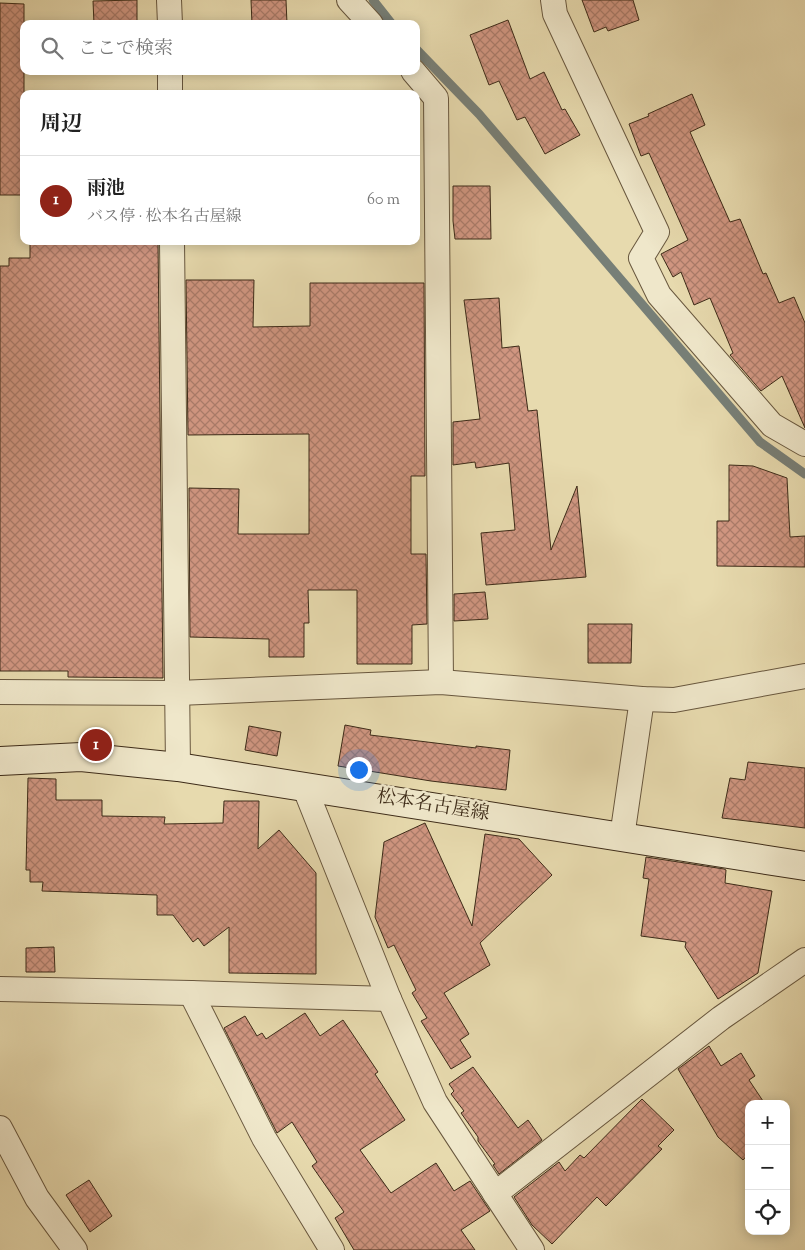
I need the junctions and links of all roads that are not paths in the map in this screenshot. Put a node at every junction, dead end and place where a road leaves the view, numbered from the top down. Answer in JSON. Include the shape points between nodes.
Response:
{"nodes":[{"id":1,"x":169,"y":0,"type":"edge"},
{"id":2,"x":349,"y":0,"type":"edge"},
{"id":3,"x":553,"y":0,"type":"edge"},
{"id":4,"x":170,"y":20,"type":"edge"},
{"id":5,"x":367,"y":20,"type":"edge"},
{"id":6,"x":170,"y":75,"type":"edge"},
{"id":7,"x":416,"y":75,"type":"edge"},
{"id":8,"x":170,"y":90,"type":"edge"},
{"id":9,"x":172,"y":245,"type":"edge"},
{"id":10,"x":805,"y":444,"type":"edge"},
{"id":11,"x":805,"y":676,"type":"edge"},
{"id":12,"x":441,"y":682,"type":"junction"},
{"id":13,"x":0,"y":692,"type":"edge"},
{"id":14,"x":178,"y":693,"type":"junction"},
{"id":15,"x":642,"y":699,"type":"junction"},
{"id":16,"x":0,"y":761,"type":"edge"},
{"id":17,"x":178,"y":767,"type":"junction"},
{"id":18,"x":304,"y":786,"type":"junction"},
{"id":19,"x":622,"y":837,"type":"junction"},
{"id":20,"x":805,"y":866,"type":"edge"},
{"id":21,"x":805,"y":960,"type":"edge"},
{"id":22,"x":0,"y":990,"type":"edge"},
{"id":23,"x":191,"y":993,"type":"junction"},
{"id":24,"x":389,"y":999,"type":"junction"},
{"id":25,"x":0,"y":1128,"type":"edge"},
{"id":26,"x":495,"y":1194,"type":"junction"},
{"id":27,"x":75,"y":1250,"type":"edge"},
{"id":28,"x":332,"y":1250,"type":"edge"},
{"id":29,"x":532,"y":1250,"type":"edge"}],
"edges":[{"from":1,"to":4,"type":"street"},
{"from":2,"to":5,"type":"street"},
{"from":3,"to":10,"type":"street","via":[[555,14],[657,232],[641,258],[659,295],[772,425]]},
{"from":6,"to":8,"type":"street"},
{"from":7,"to":12,"type":"street","via":[[436,98]]},
{"from":9,"to":14,"type":"street"},
{"from":11,"to":15,"type":"street","via":[[674,700]]},
{"from":12,"to":14,"type":"street"},
{"from":12,"to":15,"type":"street"},
{"from":13,"to":14,"type":"street"},
{"from":14,"to":17,"type":"street"},
{"from":15,"to":19,"type":"street"},
{"from":16,"to":17,"type":"main road","name":"松本名古屋線","via":[[81,757]]},
{"from":17,"to":18,"type":"main road","name":"松本名古屋線"},
{"from":18,"to":19,"type":"main road","name":"松本名古屋線"},
{"from":18,"to":24,"type":"street"},
{"from":19,"to":20,"type":"main road","name":"松本名古屋線"},
{"from":21,"to":26,"type":"street","via":[[721,1018]]},
{"from":22,"to":23,"type":"street"},
{"from":23,"to":24,"type":"street"},
{"from":23,"to":28,"type":"street","via":[[264,1138]]},
{"from":24,"to":26,"type":"street","via":[[435,1102]]},
{"from":25,"to":27,"type":"street","via":[[38,1198]]},
{"from":26,"to":29,"type":"street"}]}
